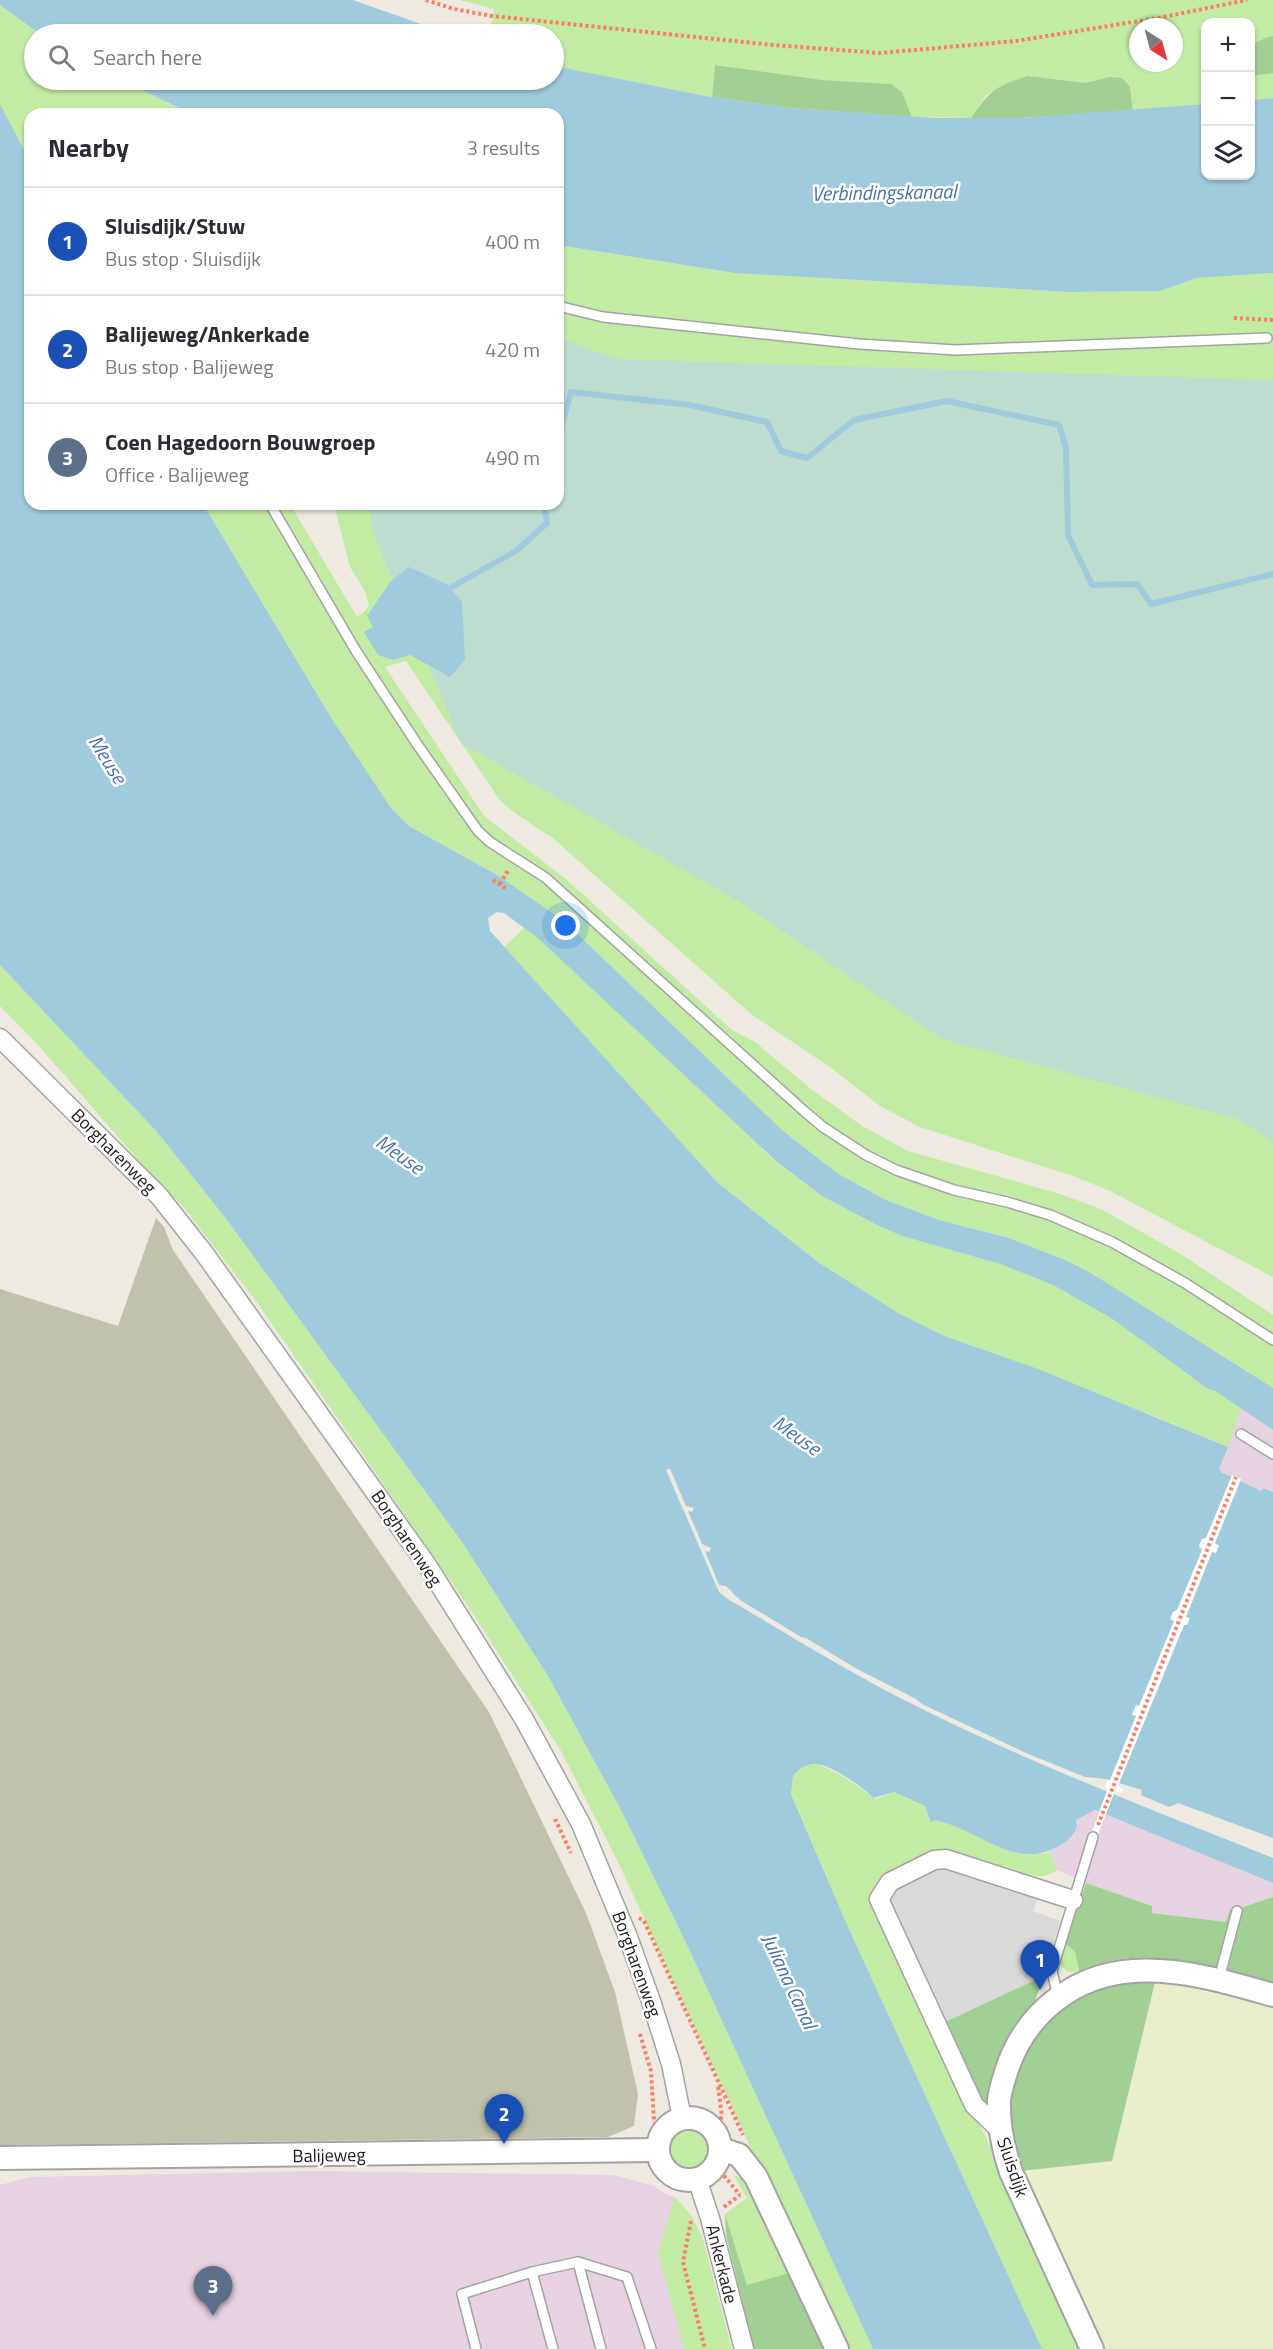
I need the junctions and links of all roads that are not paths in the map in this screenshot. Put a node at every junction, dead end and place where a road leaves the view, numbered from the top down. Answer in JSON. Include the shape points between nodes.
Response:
{"nodes":[{"id":1,"x":564,"y":307,"type":"edge"},
{"id":2,"x":1267,"y":338,"type":"dead end"},
{"id":3,"x":274,"y":510,"type":"edge"},
{"id":4,"x":0,"y":1038,"type":"edge"},
{"id":5,"x":1273,"y":1340,"type":"edge"},
{"id":6,"x":1241,"y":1434,"type":"dead end"},
{"id":7,"x":1273,"y":1454,"type":"edge"},
{"id":8,"x":1093,"y":1837,"type":"dead end"},
{"id":9,"x":1073,"y":1900,"type":"junction"},
{"id":10,"x":1237,"y":1911,"type":"dead end"},
{"id":11,"x":1219,"y":1979,"type":"junction"},
{"id":12,"x":1273,"y":1995,"type":"edge"},
{"id":13,"x":1058,"y":1996,"type":"junction"},
{"id":14,"x":682,"y":2118,"type":"junction"},
{"id":15,"x":1000,"y":2130,"type":"junction"},
{"id":16,"x":717,"y":2140,"type":"junction"},
{"id":17,"x":659,"y":2143,"type":"junction"},
{"id":18,"x":0,"y":2158,"type":"edge"},
{"id":19,"x":697,"y":2179,"type":"junction"},
{"id":20,"x":578,"y":2262,"type":"junction"},
{"id":21,"x":532,"y":2272,"type":"junction"},
{"id":22,"x":476,"y":2349,"type":"edge"},
{"id":23,"x":553,"y":2349,"type":"edge"},
{"id":24,"x":601,"y":2349,"type":"edge"},
{"id":25,"x":651,"y":2349,"type":"edge"},
{"id":26,"x":744,"y":2349,"type":"edge"},
{"id":27,"x":837,"y":2349,"type":"edge"},
{"id":28,"x":1092,"y":2349,"type":"edge"}],
"edges":[{"from":1,"to":2,"type":"lane","via":[[603,317],[859,344],[957,350]]},
{"from":3,"to":5,"type":"lane","via":[[356,651],[478,831],[546,878],[804,1111],[866,1155],[896,1170],[1050,1215],[1112,1242]]},
{"from":4,"to":14,"type":"street","name":"Borgharenweg","via":[[159,1196],[427,1565],[524,1719],[581,1824],[640,1969],[671,2064]]},
{"from":6,"to":7,"type":"lane"},
{"from":8,"to":9,"type":"lane"},
{"from":9,"to":13,"type":"lane","via":[[1052,1971]]},
{"from":9,"to":15,"type":"street","via":[[946,1859],[934,1860],[890,1882],[879,1899],[974,2105]]},
{"from":10,"to":11,"type":"lane"},
{"from":11,"to":12,"type":"street","name":"Sluisdijk"},
{"from":11,"to":13,"type":"street","name":"Sluisdijk","via":[[1134,1971],[1105,1975]]},
{"from":13,"to":15,"type":"street","name":"Sluisdijk","via":[[1025,2032],[1013,2053],[999,2099]]},
{"from":14,"to":16,"type":"street","via":[[701,2120]]},
{"from":14,"to":17,"type":"street","via":[[671,2123]]},
{"from":15,"to":28,"type":"street","name":"Sluisdijk","via":[[1011,2172]]},
{"from":16,"to":19,"type":"street","via":[[717,2161]]},
{"from":16,"to":27,"type":"street","via":[[752,2170]]},
{"from":17,"to":18,"type":"street","name":"Balijeweg"},
{"from":17,"to":19,"type":"street","via":[[660,2162],[671,2175]]},
{"from":19,"to":26,"type":"street","name":"Ankerkade"},
{"from":20,"to":21,"type":"lane"},
{"from":20,"to":24,"type":"lane"},
{"from":20,"to":25,"type":"lane","via":[[627,2277]]},
{"from":21,"to":22,"type":"lane","via":[[462,2294]]},
{"from":21,"to":23,"type":"lane"}]}
